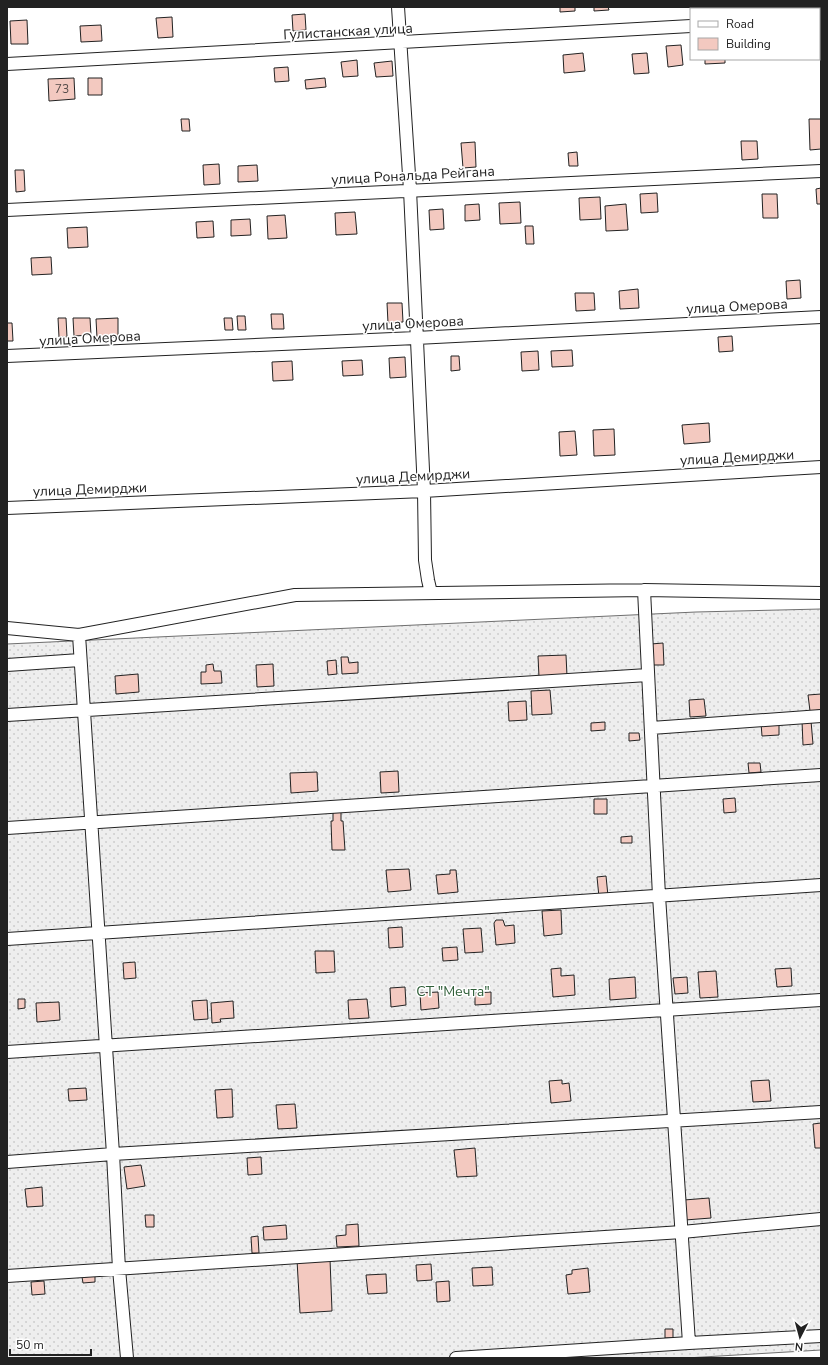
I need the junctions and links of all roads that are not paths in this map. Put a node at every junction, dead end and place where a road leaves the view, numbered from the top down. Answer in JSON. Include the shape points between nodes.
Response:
{"nodes":[{"id":1,"x":398,"y":7,"type":"edge"},
{"id":2,"x":690,"y":26,"type":"edge"},
{"id":3,"x":400,"y":43,"type":"junction"},
{"id":4,"x":7,"y":64,"type":"edge"},
{"id":5,"x":821,"y":171,"type":"edge"},
{"id":6,"x":410,"y":190,"type":"junction"},
{"id":7,"x":7,"y":210,"type":"edge"},
{"id":8,"x":821,"y":317,"type":"edge"},
{"id":9,"x":416,"y":338,"type":"junction"},
{"id":10,"x":7,"y":356,"type":"edge"},
{"id":11,"x":821,"y":467,"type":"edge"},
{"id":12,"x":424,"y":491,"type":"junction"},
{"id":13,"x":7,"y":508,"type":"edge"},
{"id":14,"x":644,"y":590,"type":"junction"},
{"id":15,"x":432,"y":593,"type":"junction"},
{"id":16,"x":821,"y":593,"type":"edge"},
{"id":17,"x":7,"y":628,"type":"edge"},
{"id":18,"x":78,"y":635,"type":"junction"},
{"id":19,"x":80,"y":660,"type":"junction"},
{"id":20,"x":7,"y":665,"type":"edge"},
{"id":21,"x":648,"y":675,"type":"junction"},
{"id":22,"x":84,"y":710,"type":"junction"},
{"id":23,"x":7,"y":715,"type":"edge"},
{"id":24,"x":821,"y":716,"type":"edge"},
{"id":25,"x":651,"y":728,"type":"junction"},
{"id":26,"x":821,"y":775,"type":"edge"},
{"id":27,"x":654,"y":785,"type":"junction"},
{"id":28,"x":91,"y":822,"type":"junction"},
{"id":29,"x":7,"y":828,"type":"edge"},
{"id":30,"x":821,"y":885,"type":"edge"},
{"id":31,"x":659,"y":896,"type":"junction"},
{"id":32,"x":98,"y":933,"type":"junction"},
{"id":33,"x":7,"y":939,"type":"edge"},
{"id":34,"x":821,"y":1000,"type":"edge"},
{"id":35,"x":667,"y":1010,"type":"junction"},
{"id":36,"x":106,"y":1046,"type":"junction"},
{"id":37,"x":7,"y":1052,"type":"edge"},
{"id":38,"x":821,"y":1112,"type":"edge"},
{"id":39,"x":674,"y":1122,"type":"junction"},
{"id":40,"x":113,"y":1154,"type":"junction"},
{"id":41,"x":7,"y":1162,"type":"edge"},
{"id":42,"x":821,"y":1219,"type":"edge"},
{"id":43,"x":682,"y":1232,"type":"junction"},
{"id":44,"x":119,"y":1269,"type":"junction"},
{"id":45,"x":7,"y":1276,"type":"edge"},
{"id":46,"x":821,"y":1336,"type":"edge"},
{"id":47,"x":689,"y":1342,"type":"junction"},
{"id":48,"x":127,"y":1358,"type":"edge"},
{"id":49,"x":456,"y":1358,"type":"edge"}],
"edges":[{"from":1,"to":3,"type":"street"},
{"from":2,"to":3,"type":"street","name":"Гулистанская улица"},
{"from":3,"to":4,"type":"street","name":"Гулистанская улица"},
{"from":3,"to":6,"type":"street"},
{"from":5,"to":6,"type":"street","name":"улица Рональда Рейгана"},
{"from":6,"to":7,"type":"street","name":"улица Рональда Рейгана"},
{"from":6,"to":9,"type":"street"},
{"from":8,"to":9,"type":"street","name":"улица Омерова"},
{"from":9,"to":10,"type":"street","name":"улица Омерова"},
{"from":9,"to":12,"type":"street"},
{"from":11,"to":12,"type":"street","name":"улица Демирджи"},
{"from":12,"to":13,"type":"street","name":"улица Демирджи"},
{"from":12,"to":15,"type":"street","via":[[426,560]]},
{"from":14,"to":15,"type":"street"},
{"from":14,"to":16,"type":"street"},
{"from":14,"to":21,"type":"street"},
{"from":15,"to":18,"type":"street","via":[[295,595]]},
{"from":17,"to":18,"type":"street"},
{"from":18,"to":19,"type":"street"},
{"from":19,"to":20,"type":"street"},
{"from":19,"to":22,"type":"street"},
{"from":21,"to":22,"type":"street"},
{"from":21,"to":25,"type":"street"},
{"from":22,"to":23,"type":"street"},
{"from":22,"to":28,"type":"street"},
{"from":24,"to":25,"type":"street"},
{"from":25,"to":27,"type":"street"},
{"from":26,"to":27,"type":"street"},
{"from":27,"to":28,"type":"street"},
{"from":27,"to":31,"type":"street"},
{"from":28,"to":29,"type":"street"},
{"from":28,"to":32,"type":"street"},
{"from":30,"to":31,"type":"street"},
{"from":31,"to":32,"type":"street"},
{"from":31,"to":35,"type":"street"},
{"from":32,"to":33,"type":"street"},
{"from":32,"to":36,"type":"street"},
{"from":34,"to":35,"type":"street"},
{"from":35,"to":36,"type":"street"},
{"from":35,"to":39,"type":"street"},
{"from":36,"to":37,"type":"street"},
{"from":36,"to":40,"type":"street"},
{"from":38,"to":39,"type":"street"},
{"from":39,"to":40,"type":"street"},
{"from":39,"to":43,"type":"street"},
{"from":40,"to":41,"type":"street"},
{"from":40,"to":44,"type":"street"},
{"from":42,"to":43,"type":"street"},
{"from":43,"to":44,"type":"street"},
{"from":43,"to":47,"type":"street"},
{"from":44,"to":45,"type":"street"},
{"from":44,"to":48,"type":"street"},
{"from":46,"to":47,"type":"street"},
{"from":47,"to":49,"type":"street"}]}
